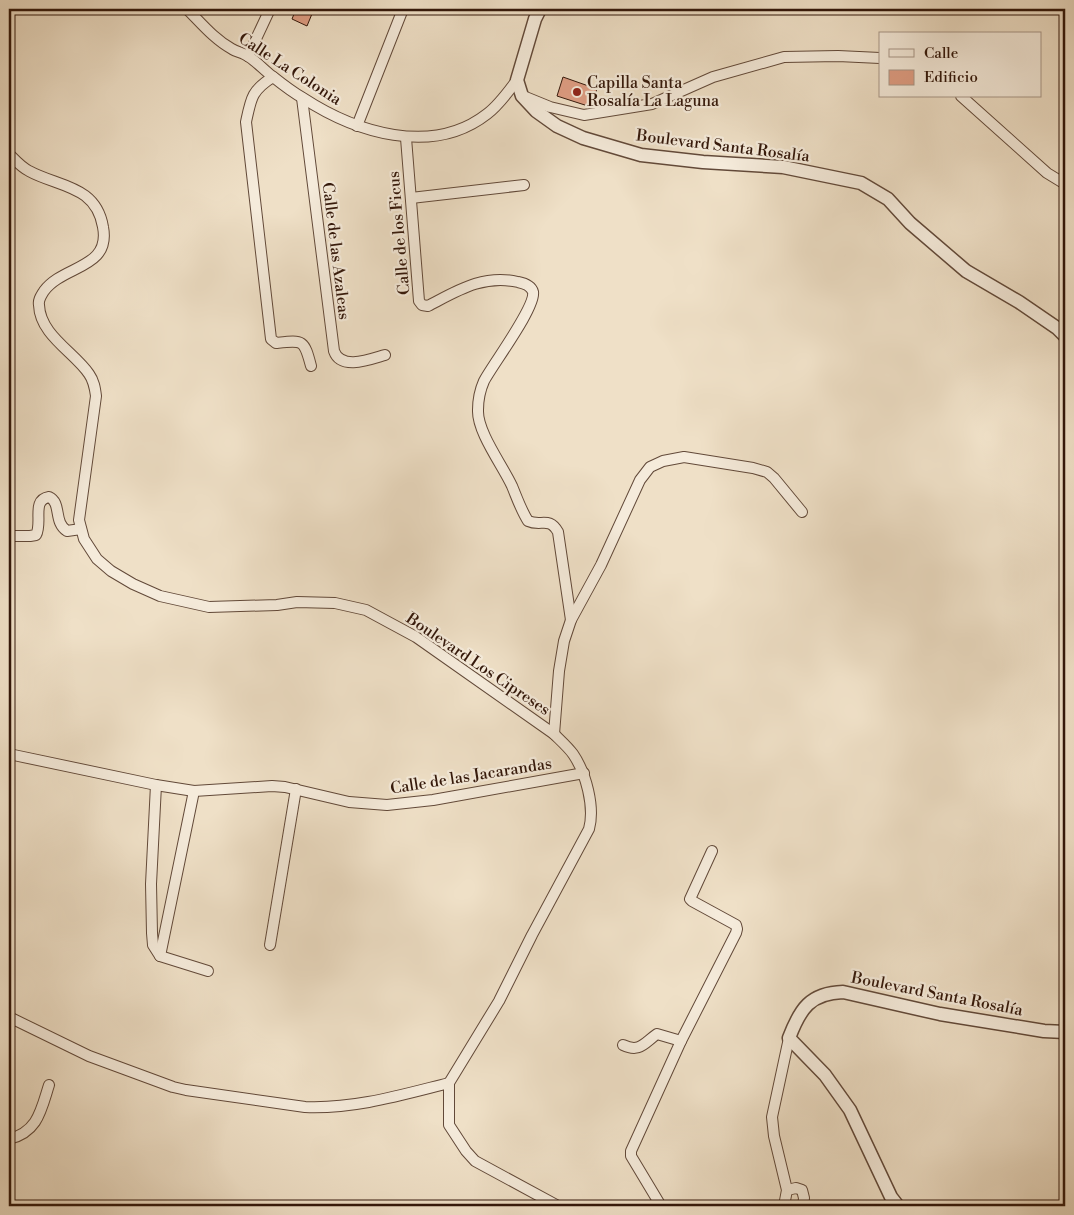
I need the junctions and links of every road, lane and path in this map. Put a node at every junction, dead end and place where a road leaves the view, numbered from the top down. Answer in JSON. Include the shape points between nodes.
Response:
{"nodes":[{"id":1,"x":187,"y":9,"type":"edge"},
{"id":2,"x":270,"y":9,"type":"edge"},
{"id":3,"x":403,"y":9,"type":"edge"},
{"id":4,"x":540,"y":9,"type":"edge"},
{"id":5,"x":248,"y":56,"type":"junction"},
{"id":6,"x":879,"y":58,"type":"edge"},
{"id":7,"x":273,"y":77,"type":"junction"},
{"id":8,"x":517,"y":80,"type":"junction"},
{"id":9,"x":522,"y":96,"type":"junction"},
{"id":10,"x":302,"y":98,"type":"junction"},
{"id":11,"x":963,"y":98,"type":"edge"},
{"id":12,"x":357,"y":126,"type":"junction"},
{"id":13,"x":406,"y":138,"type":"junction"},
{"id":14,"x":9,"y":154,"type":"edge"},
{"id":15,"x":1065,"y":184,"type":"edge"},
{"id":16,"x":524,"y":185,"type":"dead end"},
{"id":17,"x":411,"y":198,"type":"junction"},
{"id":18,"x":1065,"y":336,"type":"edge"},
{"id":19,"x":386,"y":355,"type":"dead end"},
{"id":20,"x":311,"y":366,"type":"dead end"},
{"id":21,"x":802,"y":512,"type":"dead end"},
{"id":22,"x":81,"y":529,"type":"junction"},
{"id":23,"x":9,"y":536,"type":"edge"},
{"id":24,"x":571,"y":620,"type":"junction"},
{"id":25,"x":554,"y":734,"type":"junction"},
{"id":26,"x":9,"y":754,"type":"edge"},
{"id":27,"x":584,"y":773,"type":"junction"},
{"id":28,"x":156,"y":785,"type":"junction"},
{"id":29,"x":296,"y":789,"type":"junction"},
{"id":30,"x":194,"y":790,"type":"junction"},
{"id":31,"x":712,"y":851,"type":"dead end"},
{"id":32,"x":151,"y":919,"type":"junction"},
{"id":33,"x":168,"y":922,"type":"junction"},
{"id":34,"x":270,"y":945,"type":"dead end"},
{"id":35,"x":160,"y":956,"type":"junction"},
{"id":36,"x":208,"y":970,"type":"dead end"},
{"id":37,"x":9,"y":1017,"type":"edge"},
{"id":38,"x":1065,"y":1032,"type":"edge"},
{"id":39,"x":789,"y":1038,"type":"junction"},
{"id":40,"x":681,"y":1041,"type":"junction"},
{"id":41,"x":623,"y":1045,"type":"dead end"},
{"id":42,"x":449,"y":1083,"type":"junction"},
{"id":43,"x":49,"y":1085,"type":"dead end"},
{"id":44,"x":9,"y":1139,"type":"edge"},
{"id":45,"x":787,"y":1190,"type":"junction"},
{"id":46,"x":558,"y":1206,"type":"edge"},
{"id":47,"x":661,"y":1206,"type":"edge"},
{"id":48,"x":784,"y":1206,"type":"edge"},
{"id":49,"x":803,"y":1206,"type":"edge"},
{"id":50,"x":898,"y":1206,"type":"edge"}],
"edges":[{"from":1,"to":5,"type":"street","name":"Calle La Colonia","via":[[218,40]]},
{"from":2,"to":5,"type":"street"},
{"from":3,"to":12,"type":"street"},
{"from":4,"to":8,"type":"street"},
{"from":5,"to":7,"type":"street","name":"Calle La Colonia"},
{"from":6,"to":9,"type":"street","via":[[784,57],[714,77],[652,104],[584,115]]},
{"from":7,"to":10,"type":"street","name":"Calle La Colonia"},
{"from":7,"to":20,"type":"street","via":[[259,86],[250,102],[246,122],[271,339],[276,343],[294,341],[303,344]]},
{"from":8,"to":9,"type":"street","name":"Boulevard Santa Rosalía"},
{"from":8,"to":13,"type":"street","name":"Calle La Colonia","via":[[487,114],[463,129],[430,137]]},
{"from":9,"to":18,"type":"street","name":"Boulevard Santa Rosalía","via":[[557,126],[583,138],[641,155],[783,167],[861,183],[888,199],[910,223],[966,271],[1018,302]]},
{"from":10,"to":12,"type":"street","name":"Calle La Colonia"},
{"from":10,"to":19,"type":"street","name":"Calle de las Azaleas","via":[[334,351],[336,357],[347,362]]},
{"from":11,"to":15,"type":"street","via":[[1047,173]]},
{"from":12,"to":13,"type":"street","name":"Calle La Colonia"},
{"from":13,"to":17,"type":"street","name":"Calle de los Ficus"},
{"from":14,"to":22,"type":"street","name":"Boulevard Los Cipreses","via":[[28,171],[83,194],[98,211],[104,230],[102,249],[97,257],[51,283],[38,303],[41,317],[54,337],[94,383],[96,396],[80,510]]},
{"from":16,"to":17,"type":"street"},
{"from":17,"to":24,"type":"street","name":"Calle de los Ficus","via":[[419,301],[422,305],[428,306],[469,285],[498,280],[519,282],[533,292],[529,308],[484,382],[478,414],[528,521],[555,525]]},
{"from":21,"to":24,"type":"street","via":[[767,472],[684,457],[650,467],[640,480],[601,566]]},
{"from":22,"to":23,"type":"street","via":[[67,531],[63,528],[55,501],[49,497],[43,498],[39,504],[39,530],[36,535]]},
{"from":22,"to":25,"type":"street","name":"Boulevard Los Cipreses","via":[[88,548],[111,571],[160,596],[209,607],[297,602],[335,603],[366,610],[416,637]]},
{"from":24,"to":25,"type":"street","via":[[559,671]]},
{"from":25,"to":27,"type":"street","name":"Boulevard Los Cipreses","via":[[573,752]]},
{"from":26,"to":28,"type":"street","name":"Calle de las Jacarandas"},
{"from":27,"to":29,"type":"street","name":"Calle de las Jacarandas","via":[[387,805],[349,802]]},
{"from":27,"to":42,"type":"street","name":"Boulevard Los Cipreses","via":[[592,811],[589,829],[499,1001]]},
{"from":28,"to":30,"type":"street","name":"Calle de las Jacarandas"},
{"from":28,"to":32,"type":"street"},
{"from":29,"to":30,"type":"street","name":"Calle de las Jacarandas","via":[[272,786]]},
{"from":29,"to":34,"type":"street"},
{"from":30,"to":33,"type":"street"},
{"from":31,"to":40,"type":"street","via":[[690,899],[738,929]]},
{"from":32,"to":33,"type":"street"},
{"from":32,"to":35,"type":"street","via":[[153,945]]},
{"from":33,"to":35,"type":"street"},
{"from":35,"to":36,"type":"street"},
{"from":37,"to":42,"type":"street","via":[[89,1056],[186,1090],[324,1108],[372,1103]]},
{"from":38,"to":39,"type":"street","name":"Boulevard Santa Rosalía","via":[[993,1023],[859,994],[829,992],[817,996],[801,1012]]},
{"from":39,"to":45,"type":"street","via":[[772,1117]]},
{"from":39,"to":50,"type":"street","via":[[824,1075],[850,1110]]},
{"from":40,"to":41,"type":"street","via":[[658,1034],[636,1049]]},
{"from":40,"to":47,"type":"street","via":[[631,1151]]},
{"from":42,"to":46,"type":"street","via":[[449,1125],[466,1151],[475,1160]]},
{"from":43,"to":44,"type":"street","via":[[33,1126]]},
{"from":45,"to":48,"type":"street"},
{"from":45,"to":49,"type":"street","via":[[802,1190]]}]}
